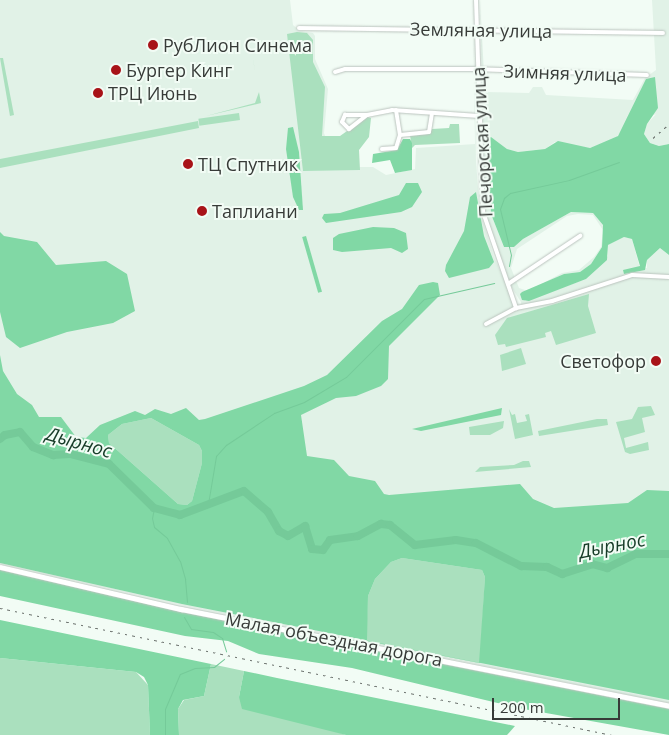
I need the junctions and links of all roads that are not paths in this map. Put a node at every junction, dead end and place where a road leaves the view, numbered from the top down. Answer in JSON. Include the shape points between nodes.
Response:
{"nodes":[{"id":1,"x":476,"y":0,"type":"edge"},
{"id":2,"x":299,"y":28,"type":"dead end"},
{"id":3,"x":477,"y":29,"type":"junction"},
{"id":4,"x":663,"y":33,"type":"dead end"},
{"id":5,"x":478,"y":70,"type":"junction"},
{"id":6,"x":335,"y":72,"type":"dead end"},
{"id":7,"x":646,"y":74,"type":"dead end"},
{"id":8,"x":396,"y":110,"type":"junction"},
{"id":9,"x":432,"y":114,"type":"junction"},
{"id":10,"x":367,"y":115,"type":"junction"},
{"id":11,"x":479,"y":116,"type":"junction"},
{"id":12,"x":400,"y":135,"type":"junction"},
{"id":13,"x":382,"y":149,"type":"dead end"},
{"id":14,"x":580,"y":236,"type":"dead end"},
{"id":15,"x":669,"y":277,"type":"edge"},
{"id":16,"x":508,"y":284,"type":"junction"},
{"id":17,"x":518,"y":308,"type":"junction"},
{"id":18,"x":486,"y":324,"type":"dead end"},
{"id":19,"x":0,"y":567,"type":"edge"},
{"id":20,"x":669,"y":706,"type":"edge"}],
"edges":[{"from":1,"to":3,"type":"street","name":"Печорская улица"},
{"from":2,"to":3,"type":"street","name":"Земляная улица"},
{"from":3,"to":4,"type":"street","name":"Земляная улица"},
{"from":3,"to":5,"type":"street","name":"Печорская улица"},
{"from":5,"to":6,"type":"street","name":"Зимняя улица","via":[[374,68]]},
{"from":5,"to":7,"type":"street","name":"Зимняя улица"},
{"from":5,"to":11,"type":"street","name":"Печорская улица"},
{"from":8,"to":9,"type":"street"},
{"from":8,"to":10,"type":"street"},
{"from":8,"to":12,"type":"street"},
{"from":9,"to":11,"type":"street"},
{"from":9,"to":12,"type":"street","via":[[429,132]]},
{"from":10,"to":10,"type":"street","via":[[349,129],[342,122],[345,115]]},
{"from":11,"to":16,"type":"street","name":"Печорская улица","via":[[484,221]]},
{"from":12,"to":13,"type":"street","via":[[396,148]]},
{"from":14,"to":16,"type":"street"},
{"from":15,"to":17,"type":"street","via":[[632,275]]},
{"from":16,"to":17,"type":"street","name":"Печорская улица"},
{"from":17,"to":18,"type":"street"},
{"from":19,"to":20,"type":"street","name":"Малая объездная дорога","via":[[182,608]]}]}
